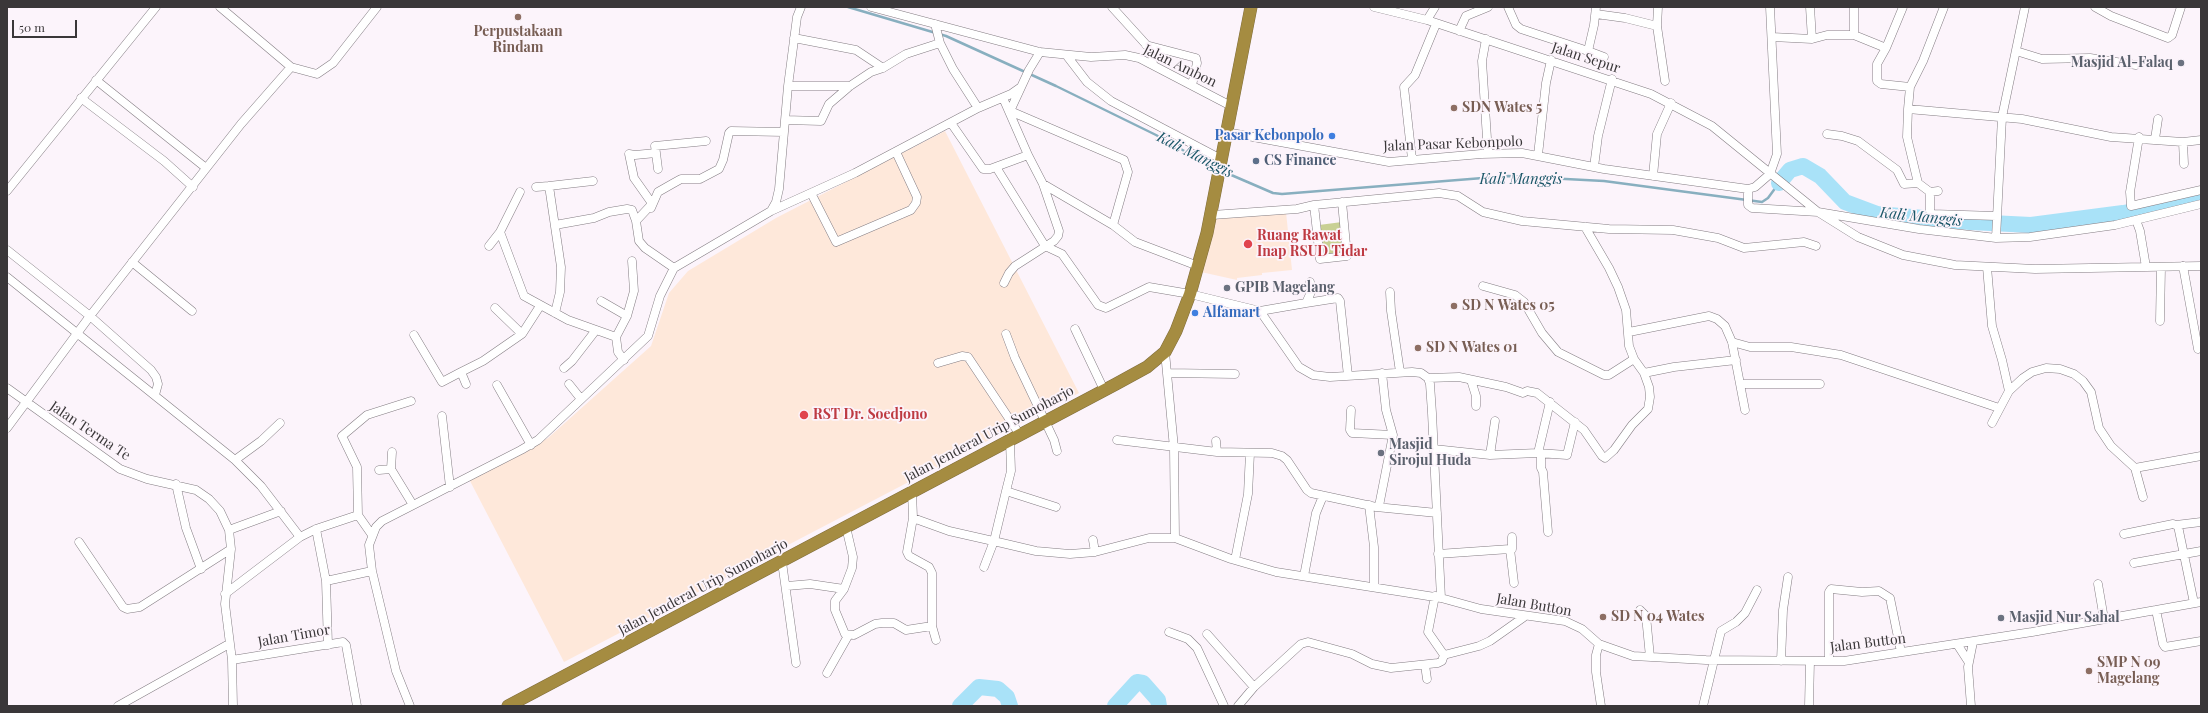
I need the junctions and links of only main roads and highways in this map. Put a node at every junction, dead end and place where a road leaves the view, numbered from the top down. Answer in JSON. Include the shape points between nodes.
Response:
{"nodes":[{"id":1,"x":1251,"y":7,"type":"edge"},
{"id":2,"x":508,"y":706,"type":"edge"}],
"edges":[{"from":1,"to":2,"type":"highway","name":"Jalan Jenderal Urip Sumoharjo","via":[[1220,160],[1212,215],[1190,294],[1176,332],[1165,352],[1147,366],[1015,438]]}]}
